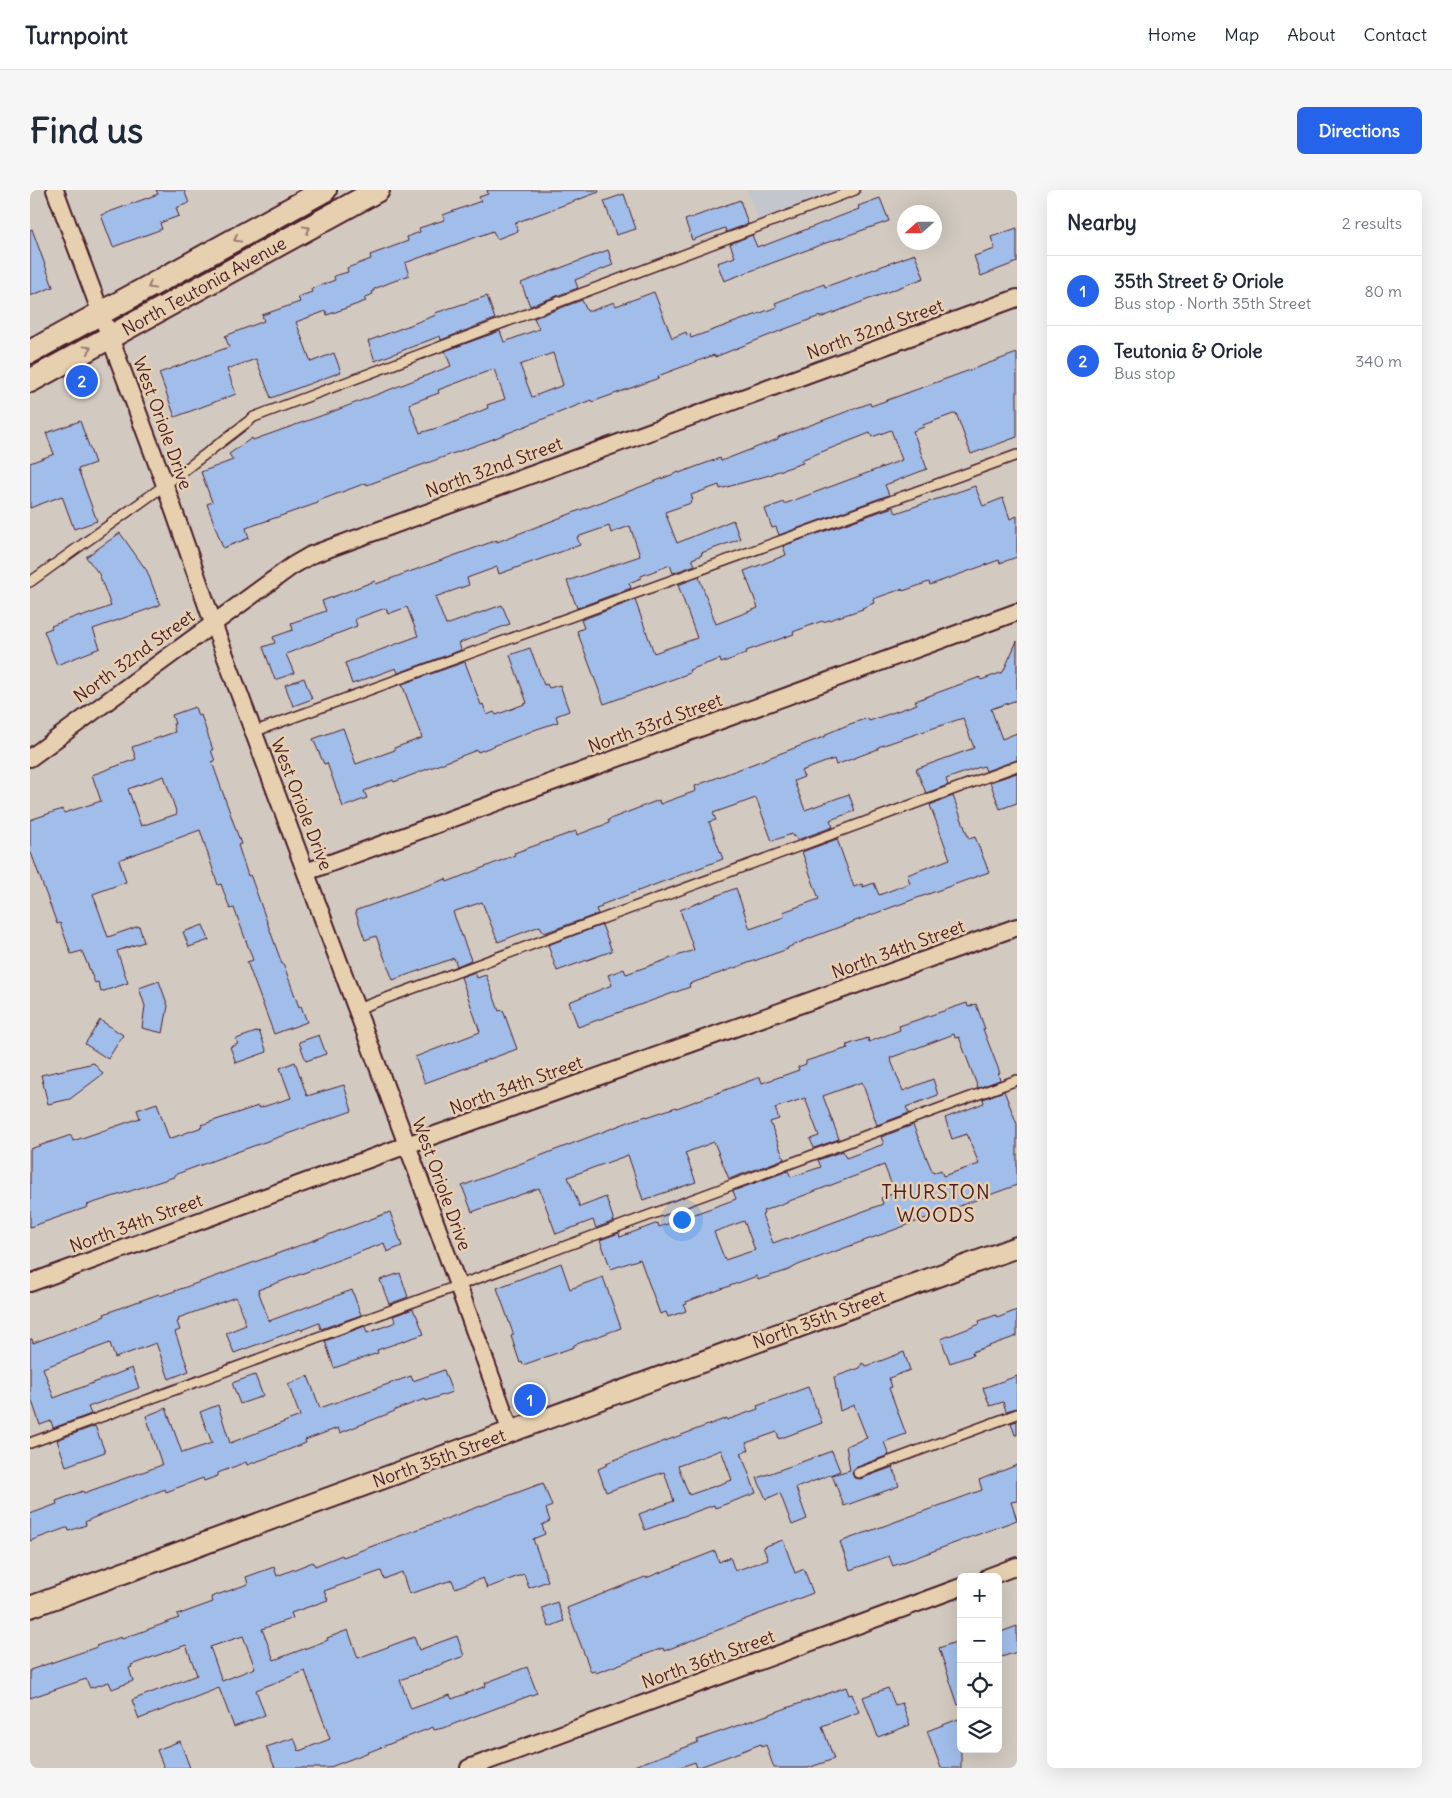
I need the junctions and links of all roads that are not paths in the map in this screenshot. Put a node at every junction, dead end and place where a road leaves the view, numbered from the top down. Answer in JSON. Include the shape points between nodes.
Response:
{"nodes":[{"id":1,"x":55,"y":190,"type":"edge"},
{"id":2,"x":325,"y":190,"type":"edge"},
{"id":3,"x":378,"y":190,"type":"edge"},
{"id":4,"x":855,"y":190,"type":"edge"},
{"id":5,"x":1017,"y":298,"type":"edge"},
{"id":6,"x":101,"y":313,"type":"junction"},
{"id":7,"x":110,"y":337,"type":"junction"},
{"id":8,"x":30,"y":352,"type":"edge"},
{"id":9,"x":30,"y":381,"type":"edge"},
{"id":10,"x":1017,"y":454,"type":"edge"},
{"id":11,"x":164,"y":485,"type":"junction"},
{"id":12,"x":30,"y":582,"type":"edge"},
{"id":13,"x":1017,"y":612,"type":"edge"},
{"id":14,"x":213,"y":623,"type":"junction"},
{"id":15,"x":254,"y":732,"type":"junction"},
{"id":16,"x":30,"y":758,"type":"edge"},
{"id":17,"x":1017,"y":766,"type":"edge"},
{"id":18,"x":306,"y":872,"type":"junction"},
{"id":19,"x":1017,"y":927,"type":"edge"},
{"id":20,"x":357,"y":1009,"type":"junction"},
{"id":21,"x":1017,"y":1080,"type":"edge"},
{"id":22,"x":407,"y":1145,"type":"junction"},
{"id":23,"x":1017,"y":1247,"type":"edge"},
{"id":24,"x":30,"y":1283,"type":"edge"},
{"id":25,"x":458,"y":1286,"type":"junction"},
{"id":26,"x":1017,"y":1414,"type":"edge"},
{"id":27,"x":511,"y":1432,"type":"junction"},
{"id":28,"x":30,"y":1444,"type":"edge"},
{"id":29,"x":858,"y":1473,"type":"dead end"},
{"id":30,"x":1017,"y":1566,"type":"edge"},
{"id":31,"x":999,"y":1573,"type":"edge"},
{"id":32,"x":957,"y":1588,"type":"edge"},
{"id":33,"x":30,"y":1607,"type":"edge"},
{"id":34,"x":470,"y":1768,"type":"edge"}],
"edges":[{"from":1,"to":6,"type":"street","name":"West Oriole Drive"},
{"from":2,"to":6,"type":"main road","name":"North Teutonia Avenue","one_way":true},
{"from":7,"to":3,"type":"main road","name":"North Teutonia Avenue","one_way":true},
{"from":4,"to":11,"type":"lane","via":[[254,417]]},
{"from":5,"to":14,"type":"street","name":"North 32nd Street","via":[[312,556],[292,566]]},
{"from":6,"to":7,"type":"street","name":"West Oriole Drive"},
{"from":6,"to":8,"type":"main road","name":"North Teutonia Avenue"},
{"from":9,"to":7,"type":"main road","name":"North Teutonia Avenue","one_way":true},
{"from":7,"to":11,"type":"street","name":"West Oriole Drive"},
{"from":10,"to":15,"type":"lane"},
{"from":11,"to":12,"type":"lane"},
{"from":11,"to":14,"type":"street","name":"West Oriole Drive"},
{"from":13,"to":18,"type":"street","name":"North 33rd Street"},
{"from":14,"to":15,"type":"street","name":"West Oriole Drive"},
{"from":14,"to":16,"type":"street","name":"North 32nd Street"},
{"from":15,"to":18,"type":"street","name":"West Oriole Drive"},
{"from":17,"to":20,"type":"lane"},
{"from":18,"to":20,"type":"street","name":"West Oriole Drive"},
{"from":19,"to":22,"type":"street","name":"North 34th Street"},
{"from":20,"to":22,"type":"street","name":"West Oriole Drive"},
{"from":21,"to":25,"type":"lane"},
{"from":22,"to":24,"type":"street","name":"North 34th Street"},
{"from":22,"to":25,"type":"street","name":"West Oriole Drive"},
{"from":23,"to":27,"type":"street","name":"North 35th Street"},
{"from":25,"to":27,"type":"street","name":"West Oriole Drive"},
{"from":25,"to":28,"type":"lane"},
{"from":26,"to":29,"type":"lane"},
{"from":27,"to":33,"type":"street","name":"North 35th Street"},
{"from":30,"to":31,"type":"street"},
{"from":32,"to":34,"type":"street","name":"North 36th Street"}]}
